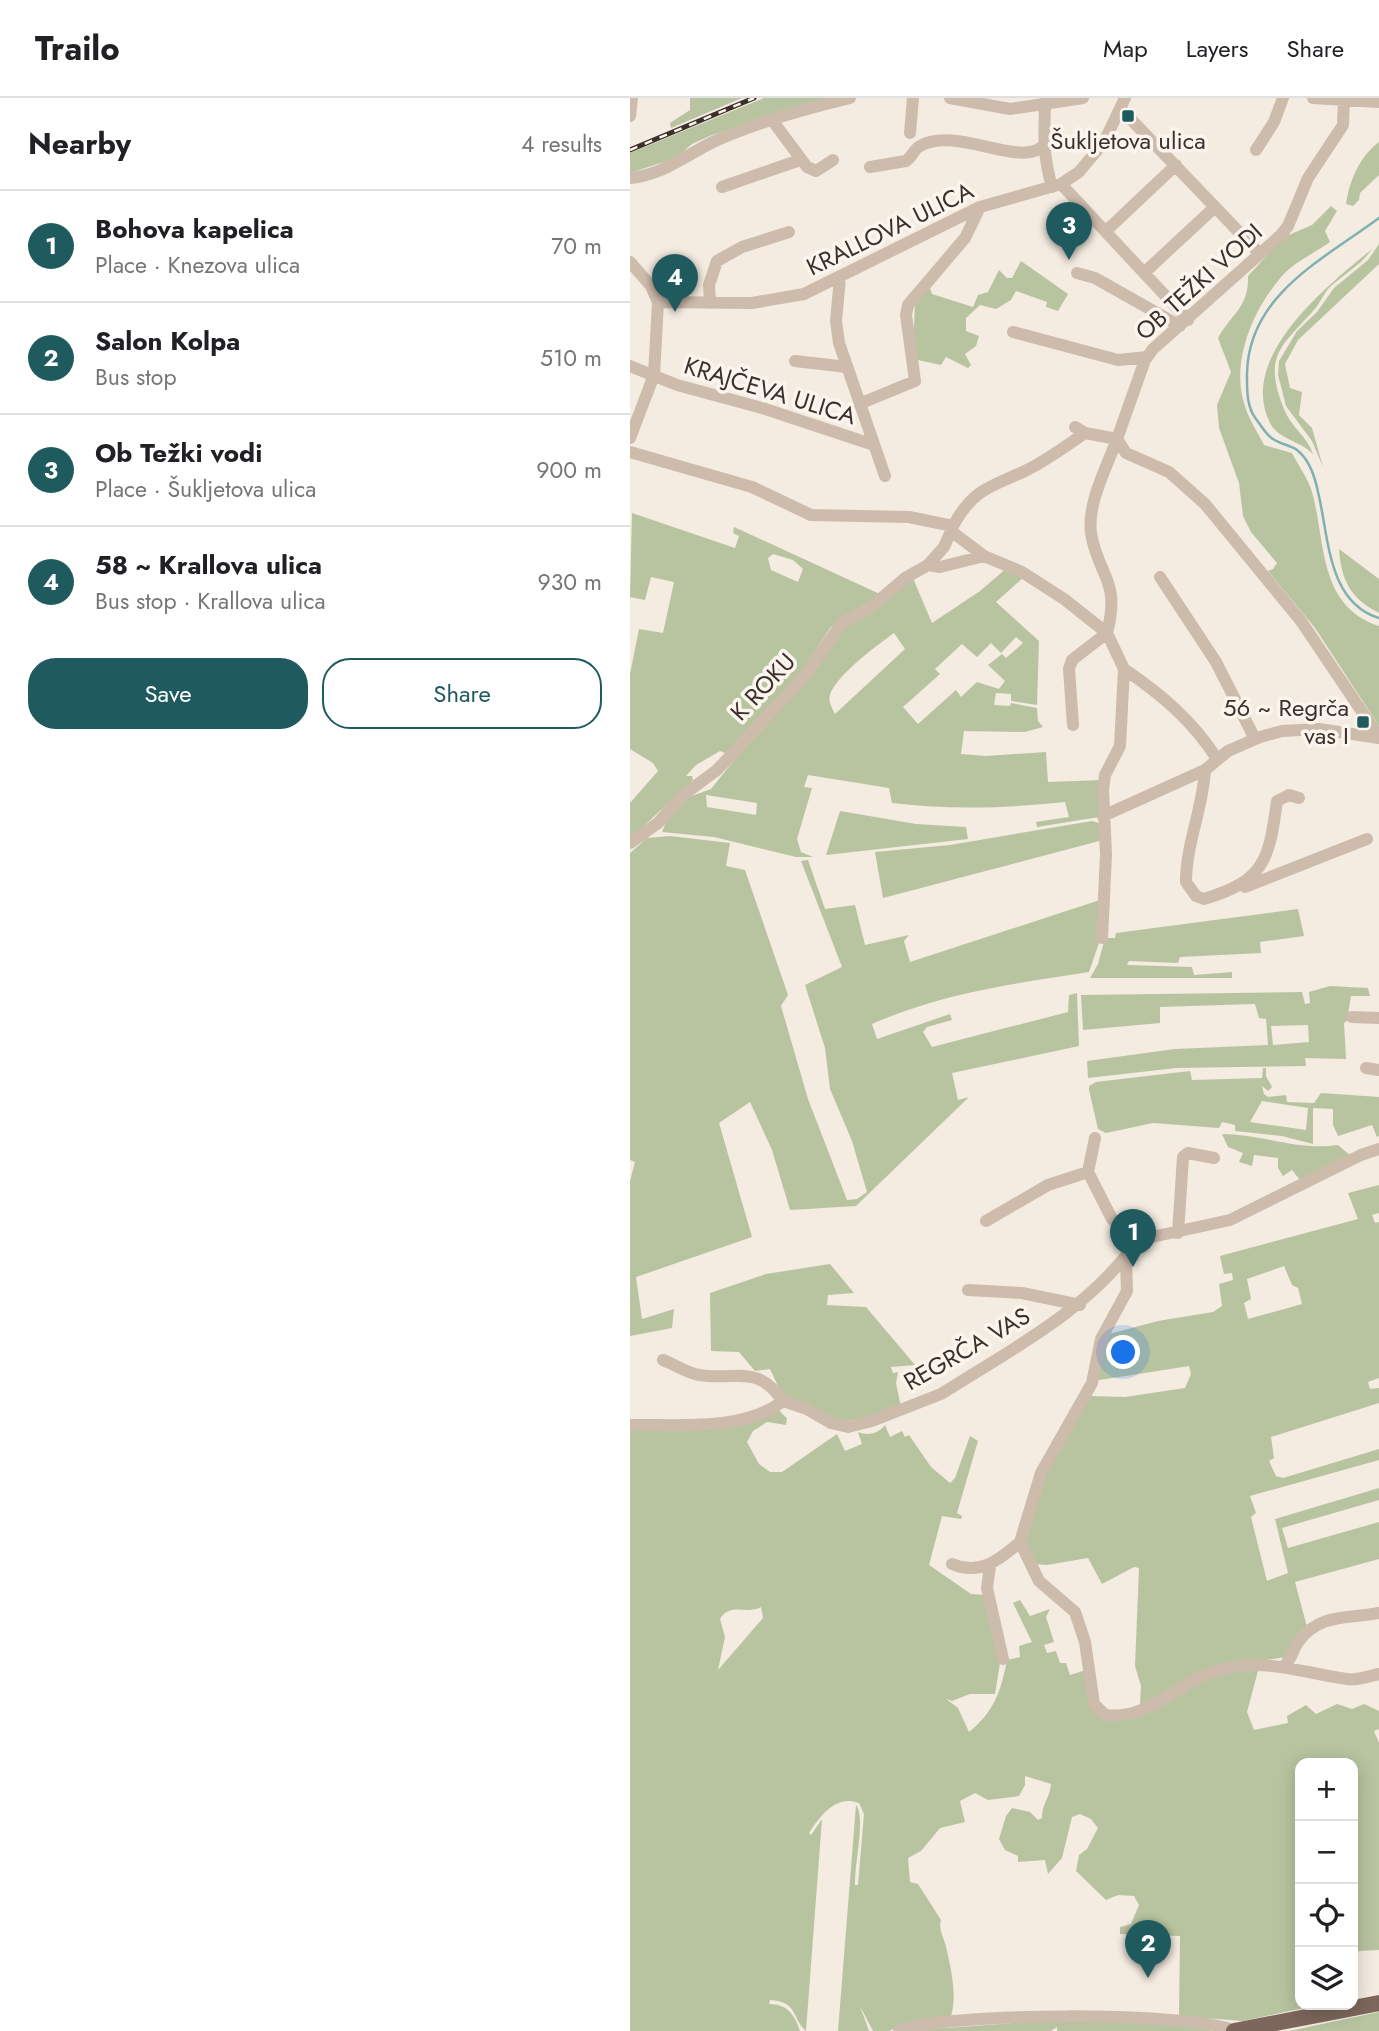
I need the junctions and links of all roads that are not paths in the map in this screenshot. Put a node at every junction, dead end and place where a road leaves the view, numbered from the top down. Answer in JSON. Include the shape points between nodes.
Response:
{"nodes":[{"id":1,"x":632,"y":98,"type":"edge"},
{"id":2,"x":850,"y":98,"type":"edge"},
{"id":3,"x":913,"y":98,"type":"edge"},
{"id":4,"x":950,"y":98,"type":"edge"},
{"id":5,"x":1083,"y":98,"type":"edge"},
{"id":6,"x":1283,"y":98,"type":"edge"},
{"id":7,"x":1313,"y":98,"type":"edge"},
{"id":8,"x":1344,"y":99,"type":"edge"},
{"id":9,"x":1379,"y":102,"type":"edge"},
{"id":10,"x":1123,"y":104,"type":"edge"},
{"id":11,"x":1045,"y":106,"type":"junction"},
{"id":12,"x":630,"y":116,"type":"edge"},
{"id":13,"x":772,"y":120,"type":"junction"},
{"id":14,"x":910,"y":133,"type":"dead end"},
{"id":15,"x":1042,"y":146,"type":"junction"},
{"id":16,"x":1256,"y":150,"type":"dead end"},
{"id":17,"x":800,"y":160,"type":"junction"},
{"id":18,"x":833,"y":160,"type":"dead end"},
{"id":19,"x":1176,"y":165,"type":"junction"},
{"id":20,"x":870,"y":167,"type":"dead end"},
{"id":21,"x":630,"y":178,"type":"edge"},
{"id":22,"x":1057,"y":186,"type":"junction"},
{"id":23,"x":722,"y":187,"type":"dead end"},
{"id":24,"x":980,"y":207,"type":"junction"},
{"id":25,"x":1215,"y":207,"type":"junction"},
{"id":26,"x":1106,"y":231,"type":"junction"},
{"id":27,"x":789,"y":232,"type":"dead end"},
{"id":28,"x":1260,"y":254,"type":"junction"},
{"id":29,"x":630,"y":262,"type":"edge"},
{"id":30,"x":1145,"y":272,"type":"junction"},
{"id":31,"x":1077,"y":273,"type":"dead end"},
{"id":32,"x":840,"y":278,"type":"junction"},
{"id":33,"x":658,"y":302,"type":"junction"},
{"id":34,"x":710,"y":303,"type":"junction"},
{"id":35,"x":1184,"y":323,"type":"junction"},
{"id":36,"x":1013,"y":332,"type":"dead end"},
{"id":37,"x":1147,"y":357,"type":"junction"},
{"id":38,"x":795,"y":361,"type":"dead end"},
{"id":39,"x":630,"y":366,"type":"edge"},
{"id":40,"x":847,"y":367,"type":"junction"},
{"id":41,"x":654,"y":375,"type":"junction"},
{"id":42,"x":859,"y":404,"type":"junction"},
{"id":43,"x":630,"y":438,"type":"edge"},
{"id":44,"x":1117,"y":439,"type":"junction"},
{"id":45,"x":874,"y":445,"type":"junction"},
{"id":46,"x":630,"y":452,"type":"edge"},
{"id":47,"x":885,"y":476,"type":"dead end"},
{"id":48,"x":952,"y":528,"type":"junction"},
{"id":49,"x":984,"y":556,"type":"junction"},
{"id":50,"x":928,"y":565,"type":"junction"},
{"id":51,"x":1160,"y":577,"type":"dead end"},
{"id":52,"x":1107,"y":633,"type":"junction"},
{"id":53,"x":1124,"y":670,"type":"junction"},
{"id":54,"x":1073,"y":725,"type":"dead end"},
{"id":55,"x":1379,"y":738,"type":"edge"},
{"id":56,"x":1255,"y":739,"type":"junction"},
{"id":57,"x":1217,"y":759,"type":"junction"},
{"id":58,"x":1205,"y":770,"type":"junction"},
{"id":59,"x":1300,"y":798,"type":"dead end"},
{"id":60,"x":1103,"y":816,"type":"junction"},
{"id":61,"x":1367,"y":839,"type":"dead end"},
{"id":62,"x":630,"y":843,"type":"edge"},
{"id":63,"x":1234,"y":889,"type":"junction"},
{"id":64,"x":1102,"y":938,"type":"dead end"},
{"id":65,"x":1352,"y":1017,"type":"dead end"},
{"id":66,"x":1379,"y":1018,"type":"edge"},
{"id":67,"x":1095,"y":1138,"type":"dead end"},
{"id":68,"x":1379,"y":1149,"type":"edge"},
{"id":69,"x":1214,"y":1158,"type":"dead end"},
{"id":70,"x":1088,"y":1172,"type":"junction"},
{"id":71,"x":986,"y":1221,"type":"dead end"},
{"id":72,"x":1178,"y":1233,"type":"junction"},
{"id":73,"x":1138,"y":1240,"type":"junction"},
{"id":74,"x":1126,"y":1260,"type":"junction"},
{"id":75,"x":968,"y":1290,"type":"dead end"},
{"id":76,"x":1080,"y":1305,"type":"junction"},
{"id":77,"x":663,"y":1360,"type":"dead end"},
{"id":78,"x":783,"y":1401,"type":"junction"},
{"id":79,"x":633,"y":1423,"type":"edge"},
{"id":80,"x":1020,"y":1542,"type":"junction"},
{"id":81,"x":952,"y":1564,"type":"dead end"},
{"id":82,"x":990,"y":1566,"type":"junction"},
{"id":83,"x":1379,"y":1613,"type":"edge"},
{"id":84,"x":1003,"y":1658,"type":"dead end"},
{"id":85,"x":1285,"y":1665,"type":"junction"},
{"id":86,"x":1379,"y":1674,"type":"edge"},
{"id":87,"x":1379,"y":2003,"type":"edge"},
{"id":88,"x":899,"y":2031,"type":"edge"},
{"id":89,"x":1235,"y":2031,"type":"edge"}],
"edges":[{"from":1,"to":12,"type":"street"},
{"from":2,"to":13,"type":"street"},
{"from":3,"to":14,"type":"street"},
{"from":4,"to":11,"type":"street","via":[[991,108]]},
{"from":5,"to":11,"type":"street"},
{"from":6,"to":16,"type":"street"},
{"from":7,"to":8,"type":"street"},
{"from":8,"to":9,"type":"street"},
{"from":8,"to":28,"type":"street","name":"OB TEŽKI VODI","via":[[1338,135],[1308,178],[1288,226]]},
{"from":10,"to":19,"type":"street"},
{"from":10,"to":22,"type":"street","name":"KRALLOVA ULICA","via":[[1094,156]]},
{"from":11,"to":15,"type":"street"},
{"from":13,"to":17,"type":"street"},
{"from":13,"to":21,"type":"street","via":[[713,142],[659,172]]},
{"from":15,"to":20,"type":"street","via":[[1020,152],[939,140],[916,148],[906,161]]},
{"from":15,"to":22,"type":"street"},
{"from":17,"to":18,"type":"street","via":[[816,171]]},
{"from":17,"to":23,"type":"street"},
{"from":19,"to":25,"type":"street"},
{"from":19,"to":26,"type":"street"},
{"from":22,"to":24,"type":"street","name":"KRALLOVA ULICA"},
{"from":22,"to":26,"type":"street"},
{"from":24,"to":32,"type":"street","name":"KRALLOVA ULICA"},
{"from":24,"to":42,"type":"street","name":"KRAJČEVA ULICA","via":[[965,238],[908,305],[905,315],[915,381]]},
{"from":25,"to":28,"type":"street"},
{"from":25,"to":30,"type":"street"},
{"from":26,"to":30,"type":"street"},
{"from":27,"to":34,"type":"street","name":"KRALLOVA ULICA","via":[[741,247],[717,261],[709,285]]},
{"from":28,"to":35,"type":"street","name":"OB TEŽKI VODI"},
{"from":29,"to":33,"type":"street"},
{"from":30,"to":35,"type":"street"},
{"from":31,"to":35,"type":"street"},
{"from":32,"to":34,"type":"street","name":"KRALLOVA ULICA","via":[[781,299]]},
{"from":32,"to":40,"type":"street","via":[[836,321]]},
{"from":33,"to":34,"type":"street","name":"KRALLOVA ULICA"},
{"from":33,"to":41,"type":"street"},
{"from":35,"to":37,"type":"street","name":"OB TEŽKI VODI"},
{"from":36,"to":37,"type":"street","name":"OB TEŽKI VODI","via":[[1118,360]]},
{"from":37,"to":44,"type":"street","name":"OB TEŽKI VODI"},
{"from":38,"to":40,"type":"street"},
{"from":39,"to":41,"type":"street"},
{"from":40,"to":42,"type":"street"},
{"from":41,"to":43,"type":"street"},
{"from":41,"to":45,"type":"street","name":"KRAJČEVA ULICA"},
{"from":42,"to":45,"type":"street"},
{"from":44,"to":48,"type":"street","name":"K ROKU","via":[[1081,430],[1025,471],[986,486],[965,505]]},
{"from":44,"to":52,"type":"street","name":"OB TEŽKI VODI","via":[[1091,522],[1112,593]]},
{"from":44,"to":55,"type":"street","via":[[1126,453],[1169,472],[1205,504],[1301,621]]},
{"from":45,"to":47,"type":"street"},
{"from":46,"to":48,"type":"street","via":[[752,487],[811,515],[909,517]]},
{"from":48,"to":49,"type":"street"},
{"from":48,"to":50,"type":"street","name":"K ROKU","via":[[944,547]]},
{"from":49,"to":50,"type":"street","via":[[940,567]]},
{"from":49,"to":52,"type":"street","via":[[1033,579]]},
{"from":50,"to":62,"type":"street","name":"K ROKU","via":[[842,623],[804,677],[717,770]]},
{"from":51,"to":56,"type":"street","via":[[1216,662]]},
{"from":52,"to":53,"type":"street"},
{"from":52,"to":54,"type":"street","via":[[1077,654],[1069,668]]},
{"from":53,"to":57,"type":"street","via":[[1194,724]]},
{"from":53,"to":60,"type":"street","via":[[1120,746],[1105,775]]},
{"from":55,"to":56,"type":"street","via":[[1319,729],[1282,731]]},
{"from":56,"to":57,"type":"street"},
{"from":57,"to":58,"type":"street"},
{"from":58,"to":60,"type":"street"},
{"from":58,"to":63,"type":"street","via":[[1186,882],[1204,899]]},
{"from":59,"to":63,"type":"street","via":[[1289,794],[1277,801],[1260,867]]},
{"from":60,"to":64,"type":"street"},
{"from":61,"to":63,"type":"street","via":[[1251,887]]},
{"from":65,"to":66,"type":"street"},
{"from":67,"to":70,"type":"street"},
{"from":68,"to":72,"type":"street","via":[[1230,1220]]},
{"from":69,"to":72,"type":"street","via":[[1188,1153],[1183,1157]]},
{"from":70,"to":71,"type":"street","via":[[1048,1185]]},
{"from":70,"to":73,"type":"street","via":[[1112,1219]]},
{"from":72,"to":73,"type":"street"},
{"from":73,"to":74,"type":"street"},
{"from":74,"to":76,"type":"street","name":"REGRČA VAS"},
{"from":74,"to":80,"type":"street","via":[[1127,1291],[1101,1339],[1092,1383],[1041,1473]]},
{"from":75,"to":76,"type":"street","name":"REGRČA VAS","via":[[1022,1293]]},
{"from":76,"to":78,"type":"street","name":"REGRČA VAS","via":[[941,1394],[872,1421],[848,1427]]},
{"from":77,"to":78,"type":"street","via":[[698,1375],[757,1376],[772,1385]]},
{"from":78,"to":79,"type":"street","via":[[757,1416],[732,1421]]},
{"from":80,"to":82,"type":"street"},
{"from":80,"to":85,"type":"street","via":[[1039,1581],[1075,1612],[1085,1642],[1094,1704],[1105,1715],[1150,1706],[1221,1669]]},
{"from":81,"to":82,"type":"street"},
{"from":82,"to":84,"type":"street","via":[[987,1588]]},
{"from":83,"to":85,"type":"street","via":[[1324,1619],[1297,1643]]},
{"from":85,"to":86,"type":"street","via":[[1350,1680]]},
{"from":87,"to":89,"type":"main road"},
{"from":88,"to":89,"type":"street","via":[[941,2021],[1058,2016],[1192,2021]]}]}
